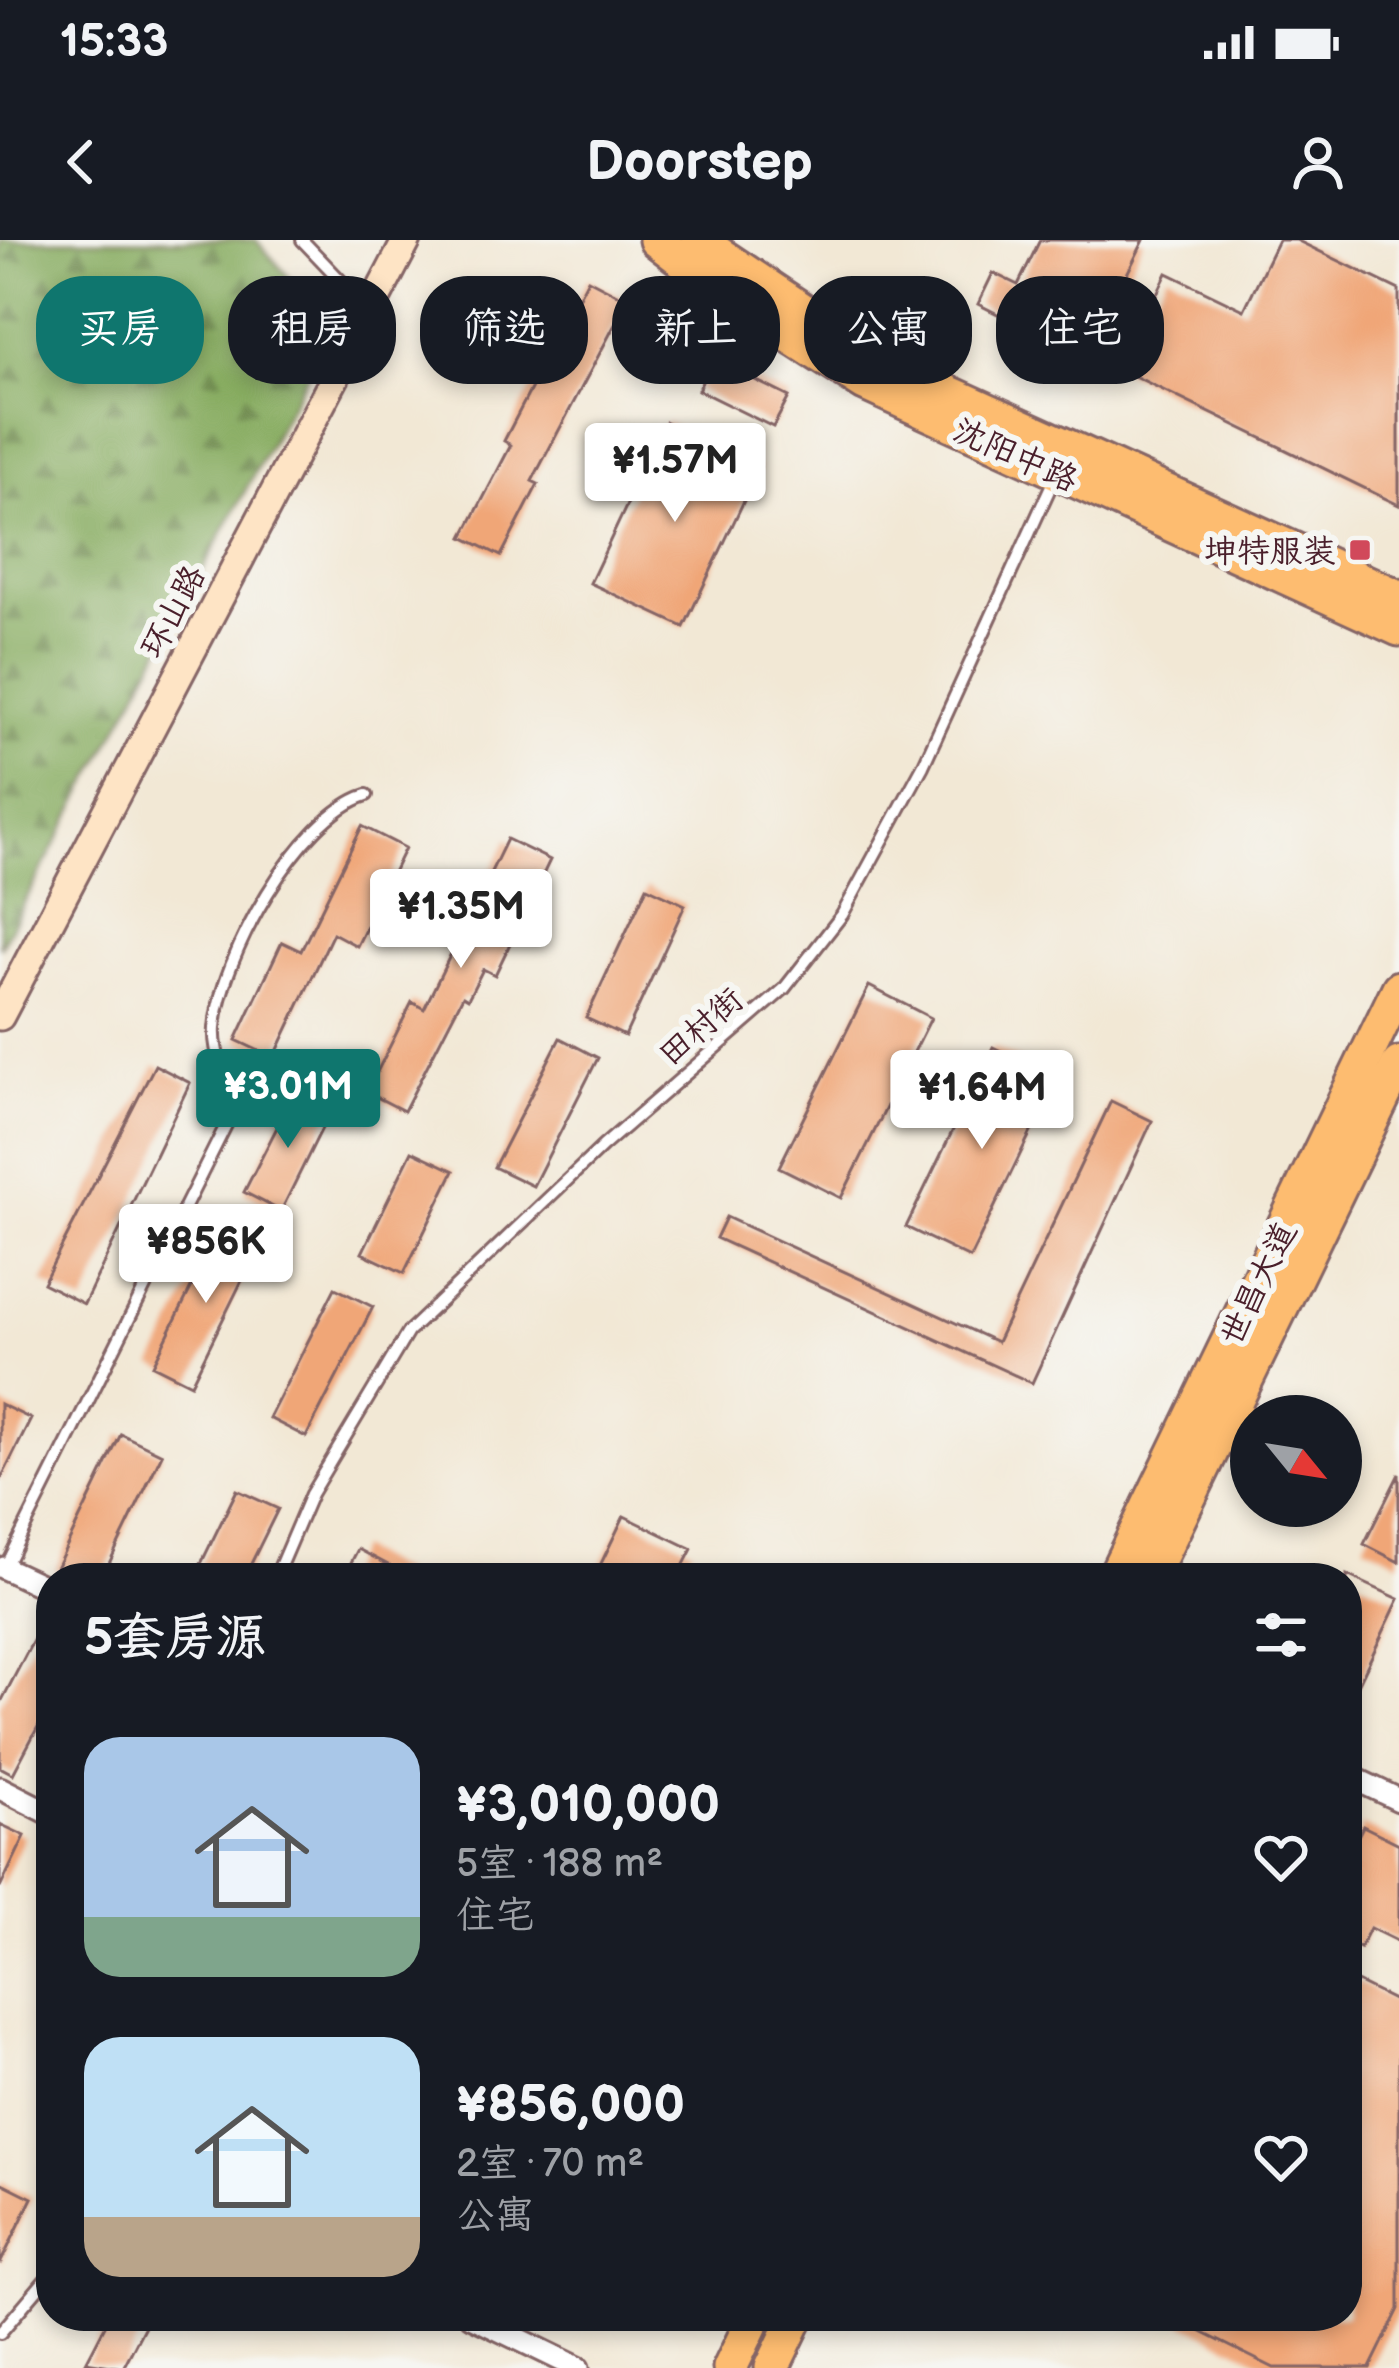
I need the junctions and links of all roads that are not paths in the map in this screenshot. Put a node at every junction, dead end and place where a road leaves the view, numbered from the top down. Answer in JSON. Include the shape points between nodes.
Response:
{"nodes":[{"id":1,"x":302,"y":240,"type":"edge"},
{"id":2,"x":407,"y":240,"type":"edge"},
{"id":3,"x":656,"y":240,"type":"edge"},
{"id":4,"x":698,"y":240,"type":"edge"},
{"id":5,"x":336,"y":276,"type":"edge"},
{"id":6,"x":388,"y":276,"type":"edge"},
{"id":7,"x":332,"y":384,"type":"edge"},
{"id":8,"x":1062,"y":460,"type":"junction"},
{"id":9,"x":1386,"y":598,"type":"edge"},
{"id":10,"x":1399,"y":632,"type":"edge"},
{"id":11,"x":368,"y":795,"type":"dead end"},
{"id":12,"x":1399,"y":988,"type":"edge"},
{"id":13,"x":0,"y":1016,"type":"edge"},
{"id":14,"x":1399,"y":1064,"type":"edge"},
{"id":15,"x":281,"y":1563,"type":"edge"},
{"id":16,"x":1121,"y":1563,"type":"edge"},
{"id":17,"x":1157,"y":1563,"type":"edge"},
{"id":18,"x":2,"y":1573,"type":"edge"},
{"id":19,"x":36,"y":1585,"type":"edge"},
{"id":20,"x":1362,"y":1782,"type":"edge"},
{"id":21,"x":0,"y":1788,"type":"edge"},
{"id":22,"x":1399,"y":1800,"type":"edge"},
{"id":23,"x":36,"y":1806,"type":"edge"},
{"id":24,"x":36,"y":2291,"type":"edge"},
{"id":25,"x":502,"y":2331,"type":"edge"},
{"id":26,"x":748,"y":2331,"type":"edge"},
{"id":27,"x":790,"y":2331,"type":"edge"},
{"id":28,"x":0,"y":2333,"type":"edge"},
{"id":29,"x":578,"y":2368,"type":"edge"},
{"id":30,"x":730,"y":2368,"type":"edge"},
{"id":31,"x":772,"y":2368,"type":"edge"}],
"edges":[{"from":1,"to":5,"type":"lane"},
{"from":2,"to":6,"type":"main road","name":"环山路"},
{"from":3,"to":8,"type":"main road","name":"沈阳中路","via":[[848,374]]},
{"from":4,"to":8,"type":"main road","via":[[879,361]]},
{"from":7,"to":13,"type":"main road","name":"环山路"},
{"from":8,"to":9,"type":"main road","name":"沈阳中路"},
{"from":8,"to":15,"type":"lane","name":"田村街","via":[[923,766],[842,915],[784,989],[408,1331],[311,1494]]},
{"from":9,"to":10,"type":"main road","name":"沈阳中路"},
{"from":11,"to":18,"type":"lane","via":[[344,802],[280,874],[219,991],[214,1036],[230,1087],[229,1119]]},
{"from":12,"to":16,"type":"main road","name":"世昌大道"},
{"from":14,"to":17,"type":"main road","name":"世昌大道"},
{"from":18,"to":19,"type":"street"},
{"from":20,"to":22,"type":"street"},
{"from":21,"to":23,"type":"street"},
{"from":24,"to":28,"type":"lane"},
{"from":25,"to":29,"type":"street"},
{"from":26,"to":30,"type":"main road"},
{"from":27,"to":31,"type":"main road"}]}
